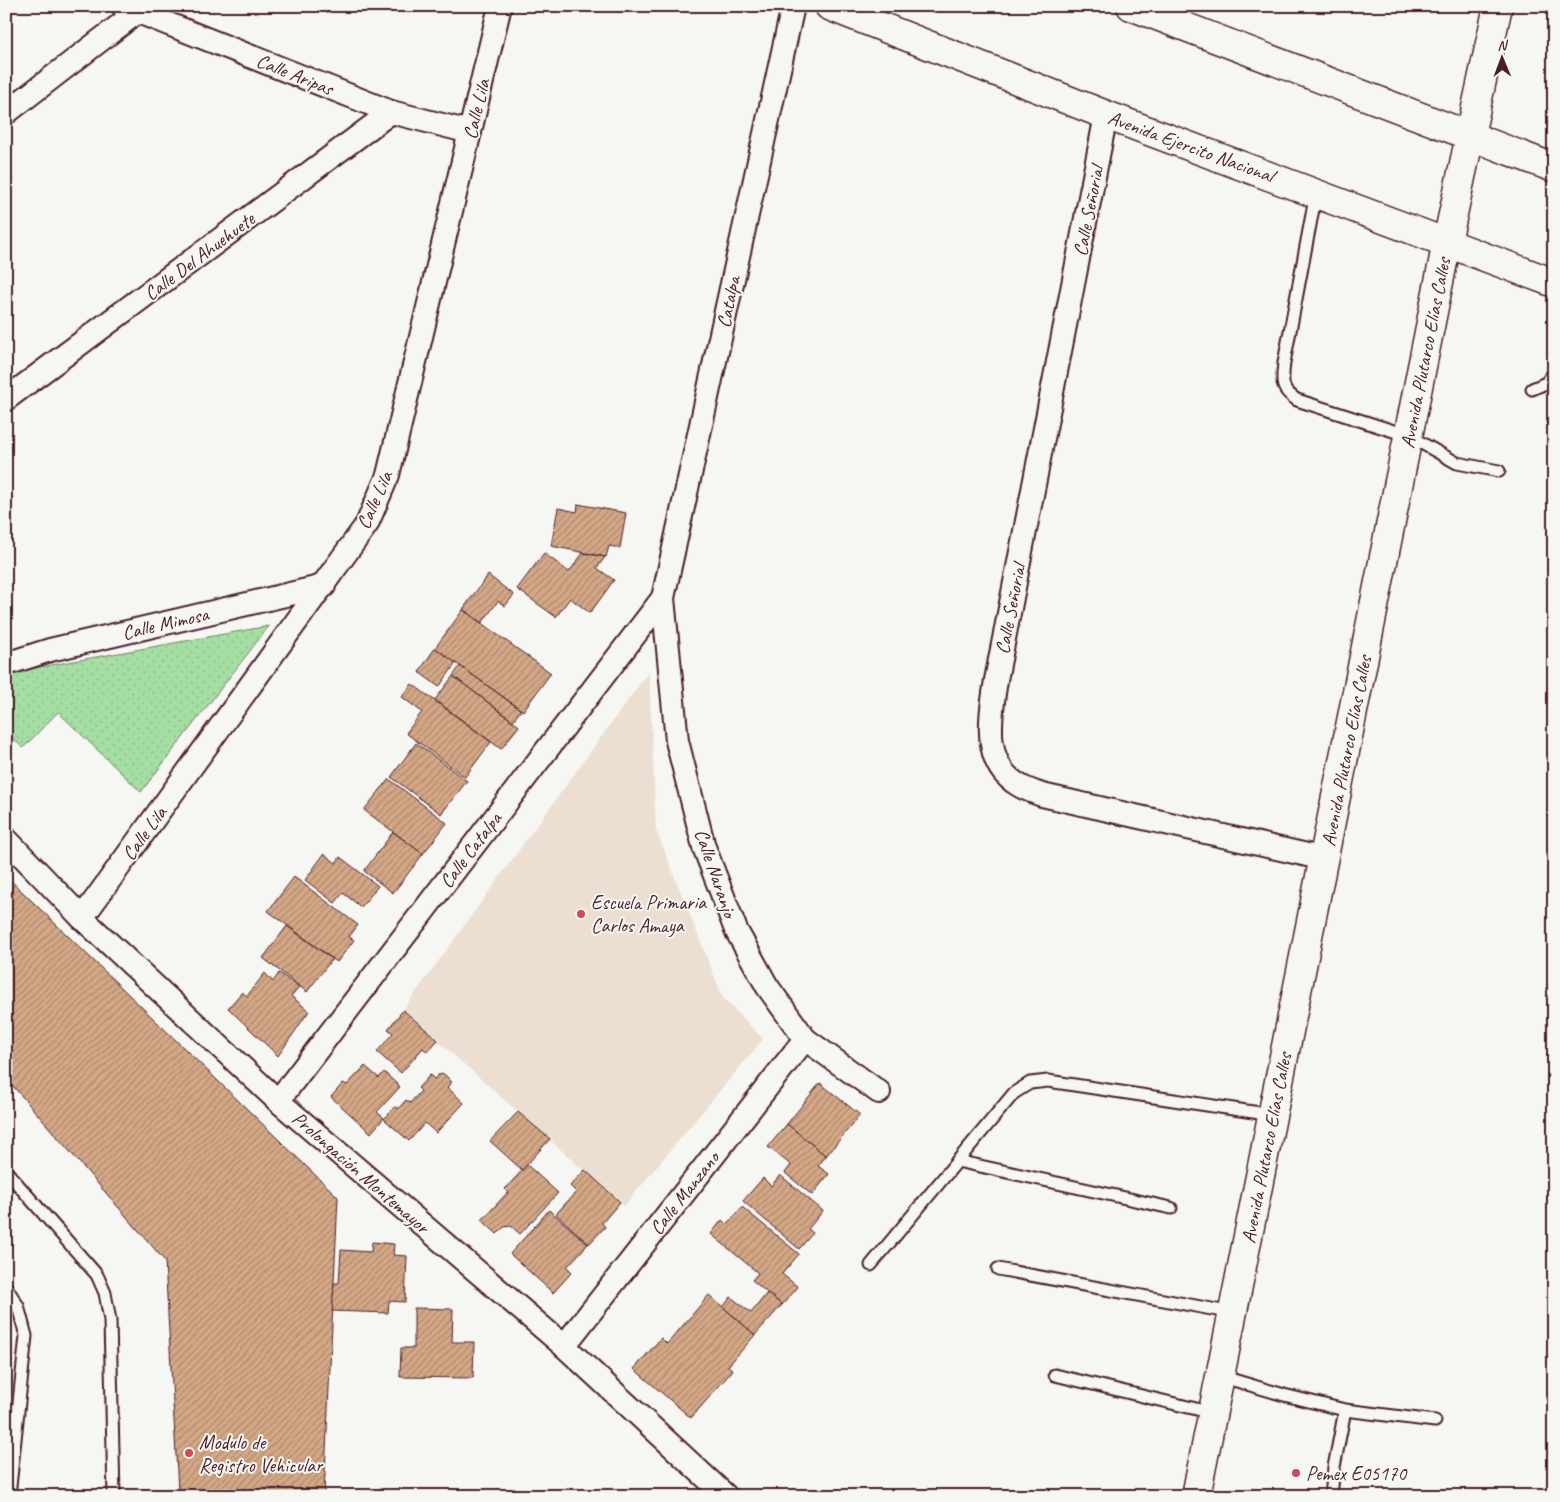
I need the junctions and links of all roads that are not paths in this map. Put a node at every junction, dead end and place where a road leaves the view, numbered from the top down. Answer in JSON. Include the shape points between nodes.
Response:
{"nodes":[{"id":1,"x":500,"y":6,"type":"edge"},
{"id":2,"x":793,"y":6,"type":"edge"},
{"id":3,"x":829,"y":6,"type":"edge"},
{"id":4,"x":1131,"y":6,"type":"edge"},
{"id":5,"x":1498,"y":6,"type":"edge"},
{"id":6,"x":130,"y":9,"type":"edge"},
{"id":7,"x":391,"y":112,"type":"junction"},
{"id":8,"x":6,"y":113,"type":"edge"},
{"id":9,"x":1106,"y":115,"type":"junction"},
{"id":10,"x":470,"y":132,"type":"junction"},
{"id":11,"x":1470,"y":136,"type":"junction"},
{"id":12,"x":1554,"y":168,"type":"edge"},
{"id":13,"x":1316,"y":193,"type":"junction"},
{"id":14,"x":1447,"y":242,"type":"junction"},
{"id":15,"x":1554,"y":283,"type":"edge"},
{"id":16,"x":1554,"y":374,"type":"edge"},
{"id":17,"x":1532,"y":388,"type":"dead end"},
{"id":18,"x":6,"y":399,"type":"edge"},
{"id":19,"x":1409,"y":436,"type":"junction"},
{"id":20,"x":1499,"y":471,"type":"dead end"},
{"id":21,"x":324,"y":586,"type":"junction"},
{"id":22,"x":663,"y":598,"type":"junction"},
{"id":23,"x":6,"y":664,"type":"edge"},
{"id":24,"x":6,"y":839,"type":"edge"},
{"id":25,"x":1325,"y":859,"type":"junction"},
{"id":26,"x":82,"y":918,"type":"junction"},
{"id":27,"x":805,"y":1039,"type":"junction"},
{"id":28,"x":879,"y":1092,"type":"dead end"},
{"id":29,"x":278,"y":1101,"type":"junction"},
{"id":30,"x":1273,"y":1115,"type":"junction"},
{"id":31,"x":957,"y":1161,"type":"junction"},
{"id":32,"x":6,"y":1171,"type":"edge"},
{"id":33,"x":1171,"y":1208,"type":"dead end"},
{"id":34,"x":871,"y":1265,"type":"dead end"},
{"id":35,"x":998,"y":1269,"type":"dead end"},
{"id":36,"x":6,"y":1287,"type":"edge"},
{"id":37,"x":1233,"y":1313,"type":"junction"},
{"id":38,"x":564,"y":1346,"type":"junction"},
{"id":39,"x":1055,"y":1375,"type":"dead end"},
{"id":40,"x":1220,"y":1376,"type":"junction"},
{"id":41,"x":1345,"y":1410,"type":"junction"},
{"id":42,"x":1213,"y":1413,"type":"junction"},
{"id":43,"x":1435,"y":1421,"type":"dead end"},
{"id":44,"x":1200,"y":1492,"type":"edge"},
{"id":45,"x":10,"y":1496,"type":"edge"},
{"id":46,"x":114,"y":1496,"type":"edge"},
{"id":47,"x":726,"y":1496,"type":"edge"},
{"id":48,"x":1331,"y":1496,"type":"edge"}],
"edges":[{"from":1,"to":10,"type":"street","name":"Calle Lila"},
{"from":2,"to":22,"type":"street","name":"Catalpa"},
{"from":3,"to":9,"type":"main road","name":"Avenida Ejercito Nacional"},
{"from":4,"to":11,"type":"main road"},
{"from":5,"to":11,"type":"main road","name":"Avenida Plutarco Elías Calles"},
{"from":6,"to":7,"type":"street","name":"Calle Aripas"},
{"from":6,"to":8,"type":"street"},
{"from":7,"to":10,"type":"street","name":"Calle Aripas"},
{"from":7,"to":18,"type":"street","name":"Calle Del Ahuehuete"},
{"from":9,"to":13,"type":"main road","name":"Avenida Ejercito Nacional"},
{"from":9,"to":25,"type":"street","name":"Calle Señorial","via":[[996,680],[990,722],[993,752],[1003,771],[1016,784],[1042,795]]},
{"from":10,"to":21,"type":"street","name":"Calle Lila","via":[[388,475],[367,524]]},
{"from":11,"to":12,"type":"main road"},
{"from":11,"to":14,"type":"main road","name":"Avenida Plutarco Elías Calles"},
{"from":13,"to":14,"type":"main road","name":"Avenida Ejercito Nacional"},
{"from":13,"to":19,"type":"lane","via":[[1282,383],[1287,393],[1297,400]]},
{"from":14,"to":15,"type":"main road","name":"Avenida Ejercito Nacional"},
{"from":14,"to":19,"type":"main road","name":"Avenida Plutarco Elías Calles"},
{"from":16,"to":17,"type":"lane","via":[[1546,383]]},
{"from":19,"to":20,"type":"lane","via":[[1457,463]]},
{"from":19,"to":25,"type":"main road","name":"Avenida Plutarco Elías Calles"},
{"from":21,"to":23,"type":"street","name":"Calle Mimosa","via":[[50,650]]},
{"from":21,"to":26,"type":"street","name":"Calle Lila"},
{"from":22,"to":27,"type":"street","name":"Calle Naranjo","via":[[677,741],[704,846],[736,930],[767,986]]},
{"from":22,"to":29,"type":"street","name":"Calle Catalpa"},
{"from":24,"to":26,"type":"street","name":"Prolongación Montemayor"},
{"from":25,"to":30,"type":"main road","name":"Avenida Plutarco Elías Calles"},
{"from":26,"to":29,"type":"street","name":"Prolongación Montemayor"},
{"from":27,"to":28,"type":"street","name":"Calle Naranjo"},
{"from":27,"to":38,"type":"street","name":"Calle Manzano"},
{"from":29,"to":38,"type":"street","name":"Prolongación Montemayor"},
{"from":30,"to":31,"type":"lane","via":[[1082,1085],[1048,1081],[1030,1083],[1014,1093]]},
{"from":30,"to":37,"type":"main road","name":"Avenida Plutarco Elías Calles"},
{"from":31,"to":33,"type":"lane"},
{"from":31,"to":34,"type":"lane"},
{"from":32,"to":46,"type":"lane","via":[[82,1256],[97,1275],[105,1293],[110,1320]]},
{"from":35,"to":37,"type":"lane"},
{"from":36,"to":45,"type":"lane","via":[[18,1306],[26,1336]]},
{"from":37,"to":40,"type":"main road","name":"Avenida Plutarco Elías Calles"},
{"from":38,"to":47,"type":"street","name":"Prolongación Montemayor"},
{"from":39,"to":42,"type":"lane"},
{"from":40,"to":41,"type":"lane"},
{"from":40,"to":42,"type":"main road","name":"Avenida Plutarco Elías Calles"},
{"from":41,"to":43,"type":"lane"},
{"from":41,"to":48,"type":"lane"},
{"from":42,"to":44,"type":"main road","name":"Avenida Plutarco Elías Calles"}]}
